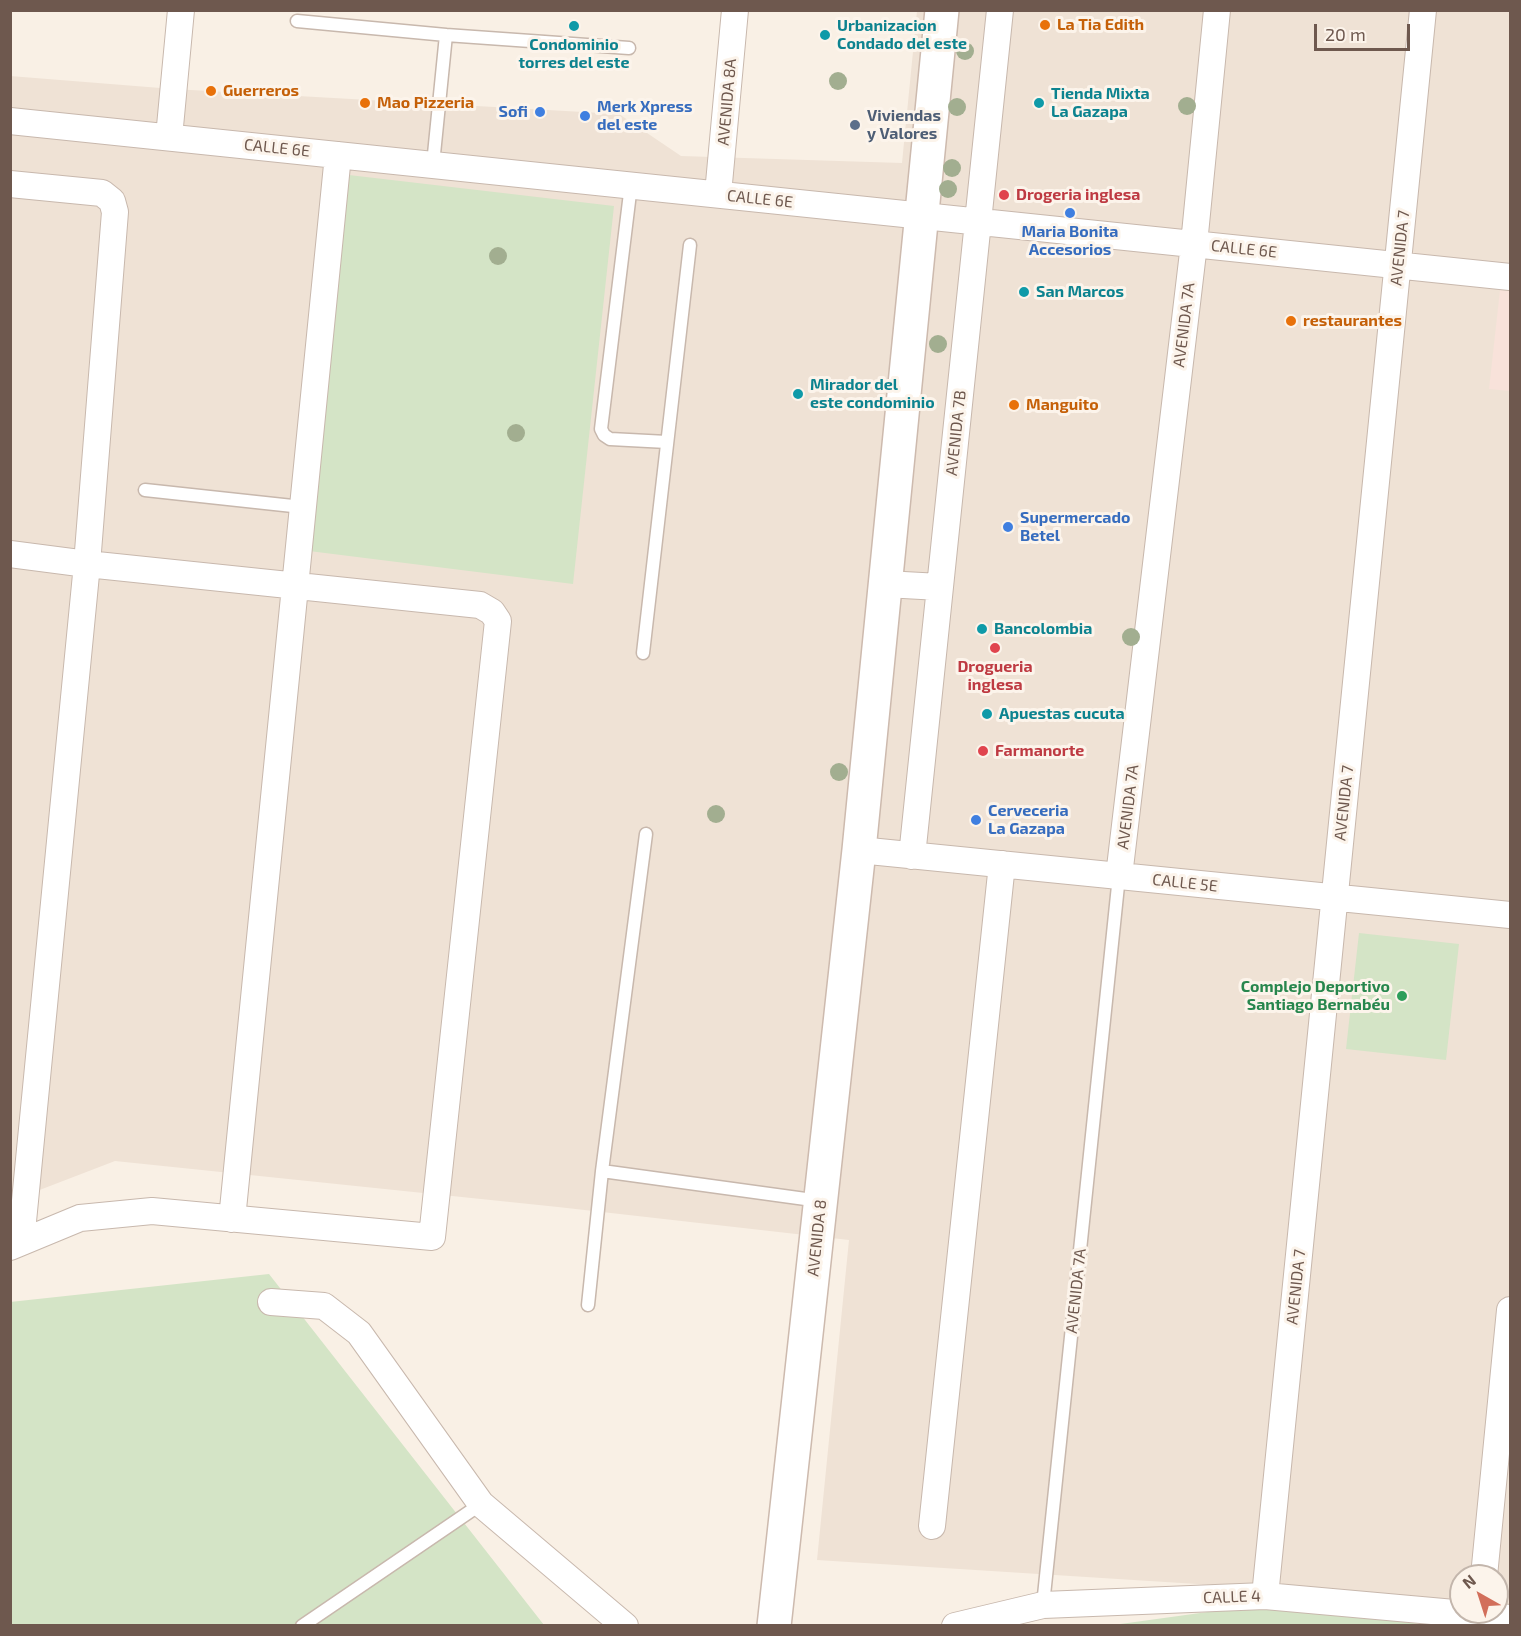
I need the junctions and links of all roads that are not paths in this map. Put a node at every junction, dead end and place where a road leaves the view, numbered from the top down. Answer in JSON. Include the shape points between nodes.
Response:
{"nodes":[{"id":1,"x":181,"y":10,"type":"edge"},
{"id":2,"x":735,"y":10,"type":"edge"},
{"id":3,"x":942,"y":10,"type":"edge"},
{"id":4,"x":1000,"y":10,"type":"edge"},
{"id":5,"x":1217,"y":10,"type":"edge"},
{"id":6,"x":1423,"y":10,"type":"edge"},
{"id":7,"x":297,"y":21,"type":"dead end"},
{"id":8,"x":446,"y":35,"type":"junction"},
{"id":9,"x":628,"y":48,"type":"dead end"},
{"id":10,"x":10,"y":121,"type":"edge"},
{"id":11,"x":169,"y":137,"type":"junction"},
{"id":12,"x":338,"y":155,"type":"junction"},
{"id":13,"x":434,"y":164,"type":"junction"},
{"id":14,"x":10,"y":184,"type":"edge"},
{"id":15,"x":631,"y":185,"type":"junction"},
{"id":16,"x":718,"y":194,"type":"junction"},
{"id":17,"x":921,"y":215,"type":"junction"},
{"id":18,"x":978,"y":221,"type":"junction"},
{"id":19,"x":1194,"y":244,"type":"junction"},
{"id":20,"x":690,"y":245,"type":"dead end"},
{"id":21,"x":1398,"y":265,"type":"junction"},
{"id":22,"x":1510,"y":277,"type":"edge"},
{"id":23,"x":667,"y":442,"type":"junction"},
{"id":24,"x":145,"y":490,"type":"dead end"},
{"id":25,"x":302,"y":507,"type":"junction"},
{"id":26,"x":10,"y":554,"type":"edge"},
{"id":27,"x":87,"y":564,"type":"junction"},
{"id":28,"x":885,"y":584,"type":"junction"},
{"id":29,"x":296,"y":586,"type":"junction"},
{"id":30,"x":940,"y":587,"type":"junction"},
{"id":31,"x":643,"y":653,"type":"dead end"},
{"id":32,"x":646,"y":834,"type":"dead end"},
{"id":33,"x":860,"y":850,"type":"junction"},
{"id":34,"x":912,"y":856,"type":"junction"},
{"id":35,"x":1002,"y":864,"type":"junction"},
{"id":36,"x":1119,"y":876,"type":"junction"},
{"id":37,"x":1335,"y":898,"type":"junction"},
{"id":38,"x":1510,"y":915,"type":"edge"},
{"id":39,"x":602,"y":1171,"type":"junction"},
{"id":40,"x":821,"y":1202,"type":"junction"},
{"id":41,"x":232,"y":1219,"type":"junction"},
{"id":42,"x":16,"y":1245,"type":"edge"},
{"id":43,"x":272,"y":1302,"type":"dead end"},
{"id":44,"x":588,"y":1305,"type":"dead end"},
{"id":45,"x":1510,"y":1310,"type":"edge"},
{"id":46,"x":481,"y":1504,"type":"junction"},
{"id":47,"x":932,"y":1526,"type":"dead end"},
{"id":48,"x":1485,"y":1564,"type":"edge"},
{"id":49,"x":1265,"y":1596,"type":"junction"},
{"id":50,"x":1043,"y":1605,"type":"junction"},
{"id":51,"x":1449,"y":1611,"type":"edge"},
{"id":52,"x":302,"y":1626,"type":"edge"},
{"id":53,"x":625,"y":1626,"type":"edge"},
{"id":54,"x":774,"y":1626,"type":"edge"},
{"id":55,"x":955,"y":1626,"type":"edge"}],
"edges":[{"from":1,"to":11,"type":"street"},
{"from":2,"to":16,"type":"street","name":"AVENIDA 8A"},
{"from":3,"to":17,"type":"street"},
{"from":4,"to":18,"type":"street","name":"AVENIDA 7B"},
{"from":5,"to":19,"type":"street","name":"AVENIDA 7A"},
{"from":6,"to":21,"type":"street","name":"AVENIDA 7"},
{"from":7,"to":8,"type":"lane"},
{"from":8,"to":9,"type":"lane"},
{"from":8,"to":13,"type":"lane"},
{"from":10,"to":11,"type":"street","name":"CALLE 6E"},
{"from":11,"to":12,"type":"street","name":"CALLE 6E"},
{"from":12,"to":13,"type":"street","name":"CALLE 6E"},
{"from":12,"to":25,"type":"street"},
{"from":13,"to":15,"type":"street","name":"CALLE 6E"},
{"from":14,"to":27,"type":"street","via":[[102,193],[112,201],[115,212]]},
{"from":15,"to":16,"type":"street","name":"CALLE 6E"},
{"from":15,"to":23,"type":"lane","via":[[601,429],[610,439]]},
{"from":16,"to":17,"type":"street","name":"CALLE 6E"},
{"from":17,"to":18,"type":"street","name":"CALLE 6E"},
{"from":17,"to":28,"type":"street"},
{"from":18,"to":19,"type":"street","name":"CALLE 6E"},
{"from":18,"to":30,"type":"street","name":"AVENIDA 7B"},
{"from":19,"to":21,"type":"street","name":"CALLE 6E"},
{"from":19,"to":36,"type":"street","name":"AVENIDA 7A"},
{"from":20,"to":23,"type":"lane"},
{"from":21,"to":22,"type":"street","name":"CALLE 6E"},
{"from":21,"to":37,"type":"street","name":"AVENIDA 7"},
{"from":23,"to":31,"type":"lane"},
{"from":24,"to":25,"type":"lane"},
{"from":25,"to":29,"type":"street"},
{"from":26,"to":27,"type":"street"},
{"from":27,"to":29,"type":"street"},
{"from":27,"to":42,"type":"street"},
{"from":28,"to":30,"type":"street"},
{"from":28,"to":33,"type":"street"},
{"from":29,"to":41,"type":"street"},
{"from":29,"to":41,"type":"street","via":[[480,606],[492,612],[498,621],[432,1238]]},
{"from":30,"to":34,"type":"street","name":"AVENIDA 7B"},
{"from":32,"to":39,"type":"lane"},
{"from":33,"to":34,"type":"street","name":"CALLE 5E"},
{"from":33,"to":40,"type":"street","name":"AVENIDA 8"},
{"from":34,"to":35,"type":"street","name":"CALLE 5E"},
{"from":35,"to":36,"type":"street","name":"CALLE 5E"},
{"from":35,"to":47,"type":"street"},
{"from":36,"to":37,"type":"street","name":"CALLE 5E"},
{"from":36,"to":50,"type":"lane","name":"AVENIDA 7A"},
{"from":37,"to":38,"type":"street","name":"CALLE 5E"},
{"from":37,"to":49,"type":"street","name":"AVENIDA 7"},
{"from":39,"to":40,"type":"lane"},
{"from":39,"to":44,"type":"lane"},
{"from":40,"to":54,"type":"street","name":"AVENIDA 8"},
{"from":41,"to":42,"type":"street","via":[[152,1211],[80,1218]]},
{"from":43,"to":46,"type":"street","via":[[324,1306],[359,1333]]},
{"from":45,"to":48,"type":"street"},
{"from":46,"to":52,"type":"lane"},
{"from":46,"to":53,"type":"street"},
{"from":49,"to":50,"type":"street","name":"CALLE 4"},
{"from":49,"to":51,"type":"street","name":"CALLE 4"},
{"from":50,"to":55,"type":"street","name":"CALLE 4"}]}
